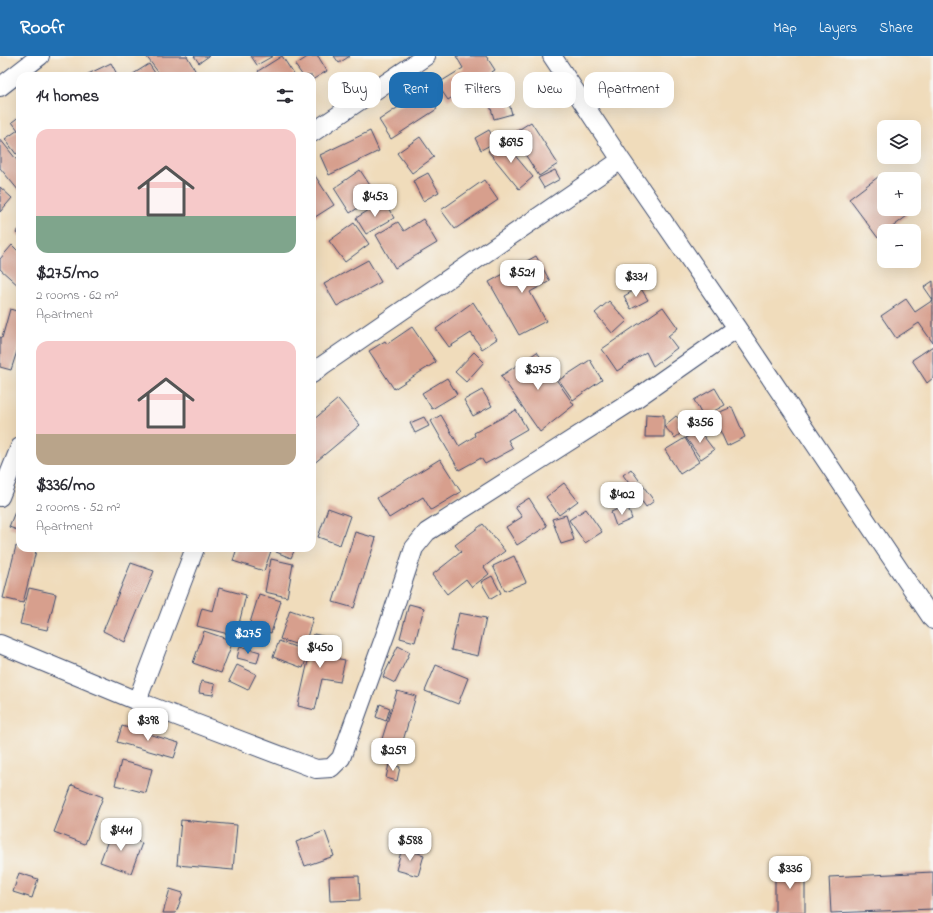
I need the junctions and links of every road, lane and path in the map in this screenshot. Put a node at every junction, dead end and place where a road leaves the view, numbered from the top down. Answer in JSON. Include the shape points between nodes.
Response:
{"nodes":[{"id":1,"x":40,"y":56,"type":"edge"},
{"id":2,"x":426,"y":56,"type":"edge"},
{"id":3,"x":552,"y":56,"type":"edge"},
{"id":4,"x":19,"y":72,"type":"edge"},
{"id":5,"x":16,"y":75,"type":"edge"},
{"id":6,"x":0,"y":87,"type":"edge"},
{"id":7,"x":316,"y":130,"type":"edge"},
{"id":8,"x":621,"y":160,"type":"junction"},
{"id":9,"x":737,"y":328,"type":"junction"},
{"id":10,"x":316,"y":371,"type":"edge"},
{"id":11,"x":16,"y":457,"type":"edge"},
{"id":12,"x":0,"y":497,"type":"edge"},
{"id":13,"x":193,"y":552,"type":"edge"},
{"id":14,"x":933,"y":620,"type":"edge"},
{"id":15,"x":0,"y":644,"type":"edge"},
{"id":16,"x":137,"y":700,"type":"junction"}],
"edges":[{"from":1,"to":4,"type":"street"},
{"from":2,"to":7,"type":"street"},
{"from":3,"to":8,"type":"street"},
{"from":5,"to":6,"type":"street"},
{"from":8,"to":9,"type":"street"},
{"from":8,"to":10,"type":"street"},
{"from":9,"to":14,"type":"street"},
{"from":9,"to":16,"type":"street","via":[[637,398],[427,532],[414,548],[341,758],[331,768],[316,769]]},
{"from":11,"to":12,"type":"street"},
{"from":13,"to":16,"type":"street"},
{"from":15,"to":16,"type":"street"}]}
